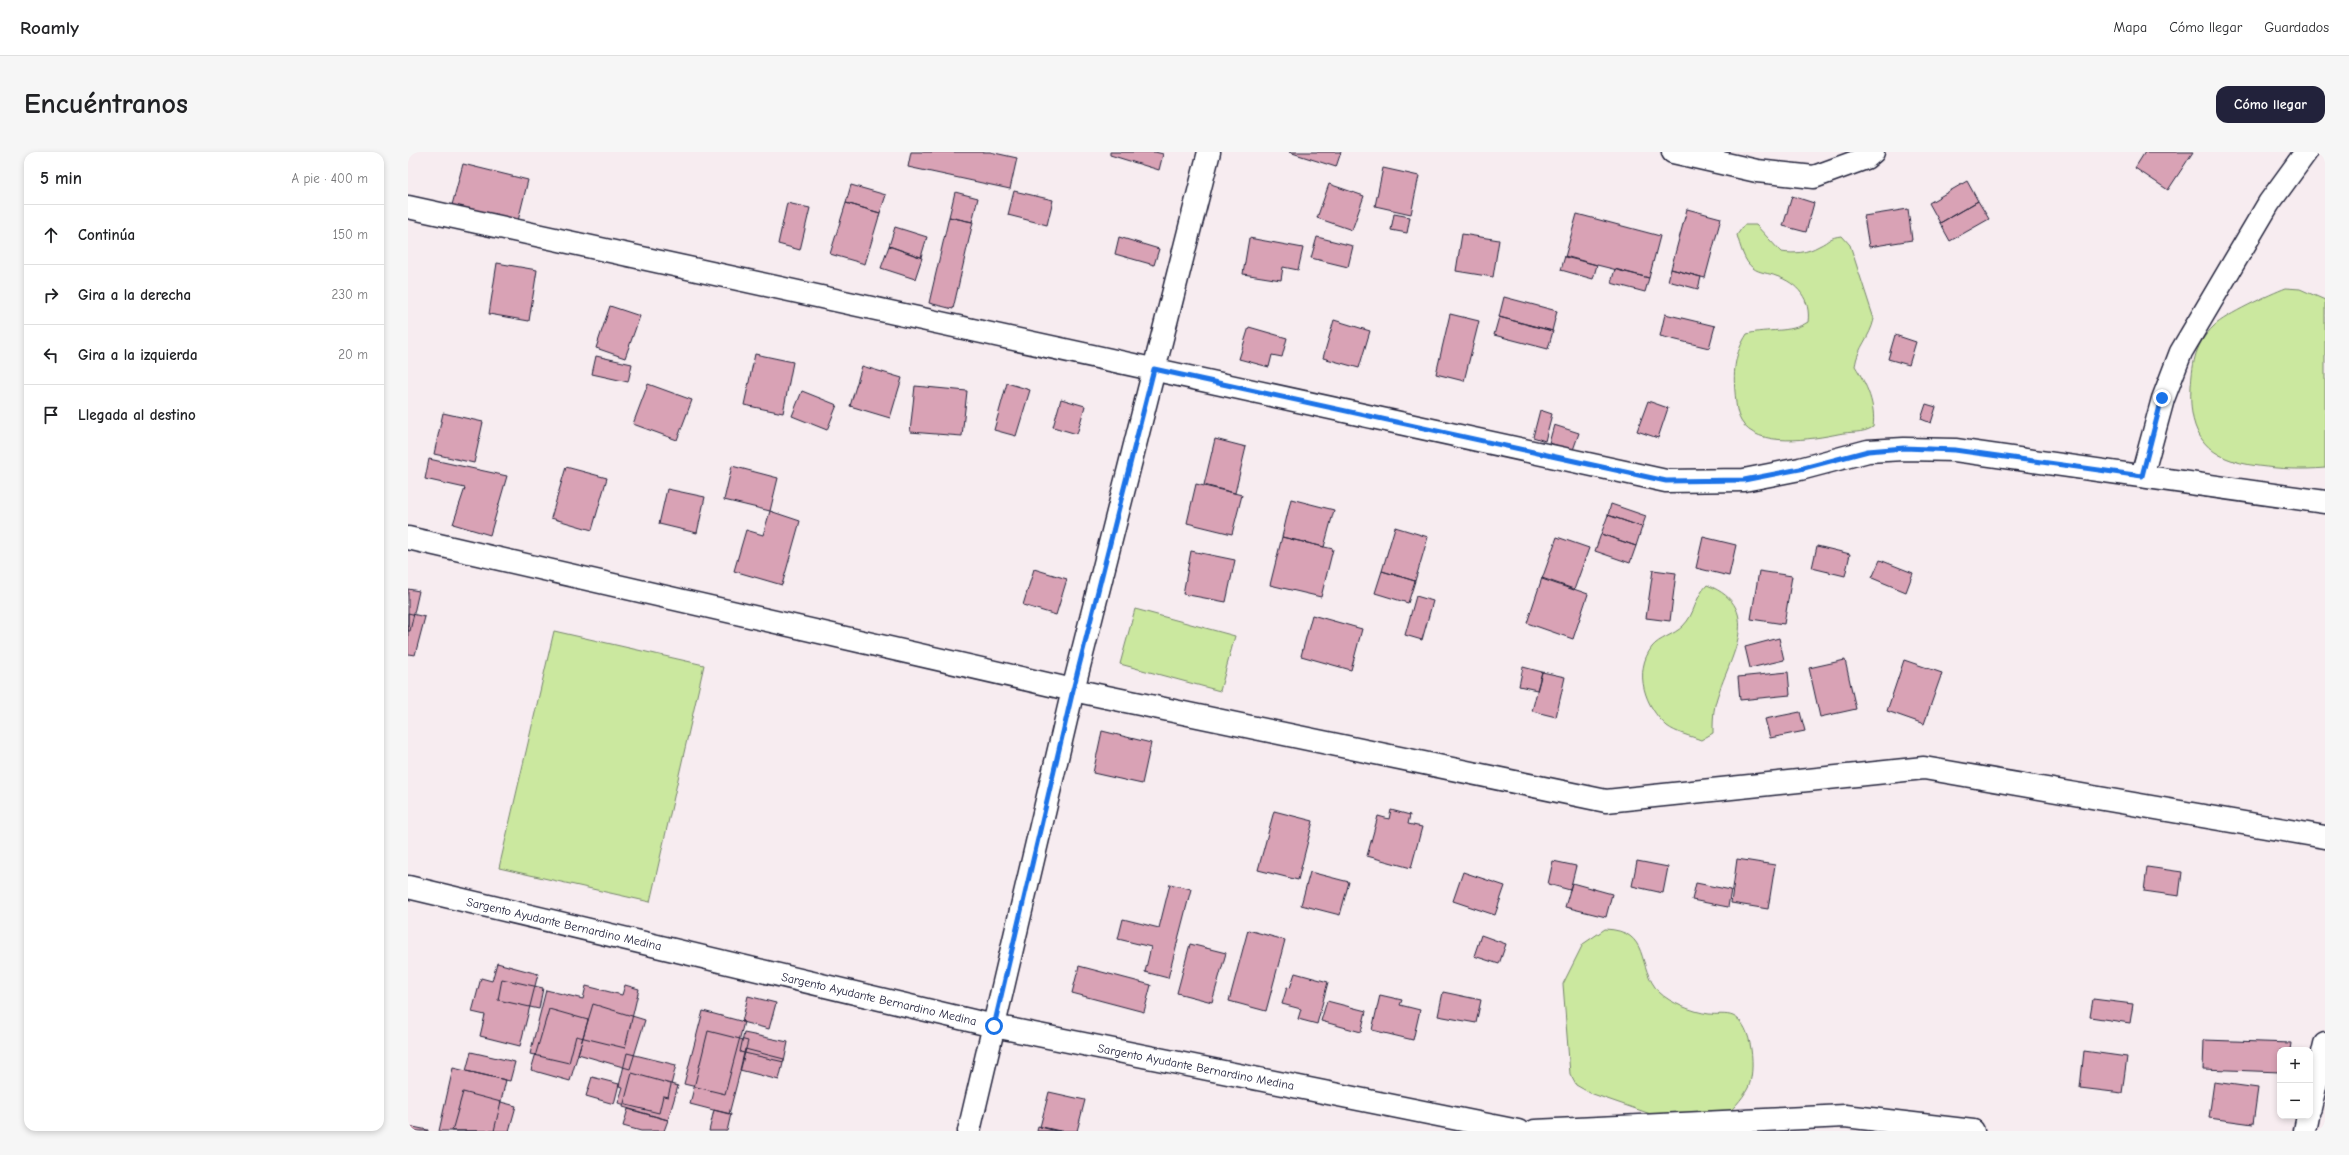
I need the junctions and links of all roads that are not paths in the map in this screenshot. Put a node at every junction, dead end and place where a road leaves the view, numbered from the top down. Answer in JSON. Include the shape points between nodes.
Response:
{"nodes":[{"id":1,"x":1208,"y":152,"type":"edge"},
{"id":2,"x":1673,"y":152,"type":"edge"},
{"id":3,"x":1873,"y":152,"type":"edge"},
{"id":4,"x":2306,"y":152,"type":"edge"},
{"id":5,"x":408,"y":207,"type":"edge"},
{"id":6,"x":1154,"y":369,"type":"junction"},
{"id":7,"x":2142,"y":476,"type":"junction"},
{"id":8,"x":2325,"y":502,"type":"edge"},
{"id":9,"x":408,"y":538,"type":"edge"},
{"id":10,"x":1073,"y":690,"type":"junction"},
{"id":11,"x":2325,"y":837,"type":"edge"},
{"id":12,"x":408,"y":887,"type":"edge"},
{"id":13,"x":994,"y":1026,"type":"junction"},
{"id":14,"x":2325,"y":1044,"type":"edge"},
{"id":15,"x":2313,"y":1095,"type":"edge"},
{"id":16,"x":2307,"y":1119,"type":"edge"},
{"id":17,"x":970,"y":1131,"type":"edge"},
{"id":18,"x":1518,"y":1131,"type":"edge"},
{"id":19,"x":1535,"y":1131,"type":"edge"},
{"id":20,"x":1973,"y":1131,"type":"edge"},
{"id":21,"x":2305,"y":1131,"type":"edge"}],
"edges":[{"from":1,"to":6,"type":"street"},
{"from":2,"to":3,"type":"street","via":[[1757,171],[1814,177],[1866,158]]},
{"from":4,"to":7,"type":"street","via":[[2269,203],[2181,352],[2162,398]]},
{"from":5,"to":6,"type":"street"},
{"from":6,"to":7,"type":"street","via":[[1666,481],[1744,480],[1800,469],[1868,451],[1904,448],[1955,450]]},
{"from":6,"to":10,"type":"street"},
{"from":7,"to":8,"type":"street"},
{"from":9,"to":10,"type":"street"},
{"from":10,"to":11,"type":"street","via":[[1606,801],[1924,768]]},
{"from":10,"to":13,"type":"street"},
{"from":12,"to":13,"type":"street","name":"Sargento Ayudante Bernardino Medina"},
{"from":13,"to":17,"type":"street"},
{"from":13,"to":18,"type":"street","name":"Sargento Ayudante Bernardino Medina"},
{"from":14,"to":15,"type":"street"},
{"from":16,"to":21,"type":"street"},
{"from":19,"to":20,"type":"street","via":[[1844,1116]]}]}
